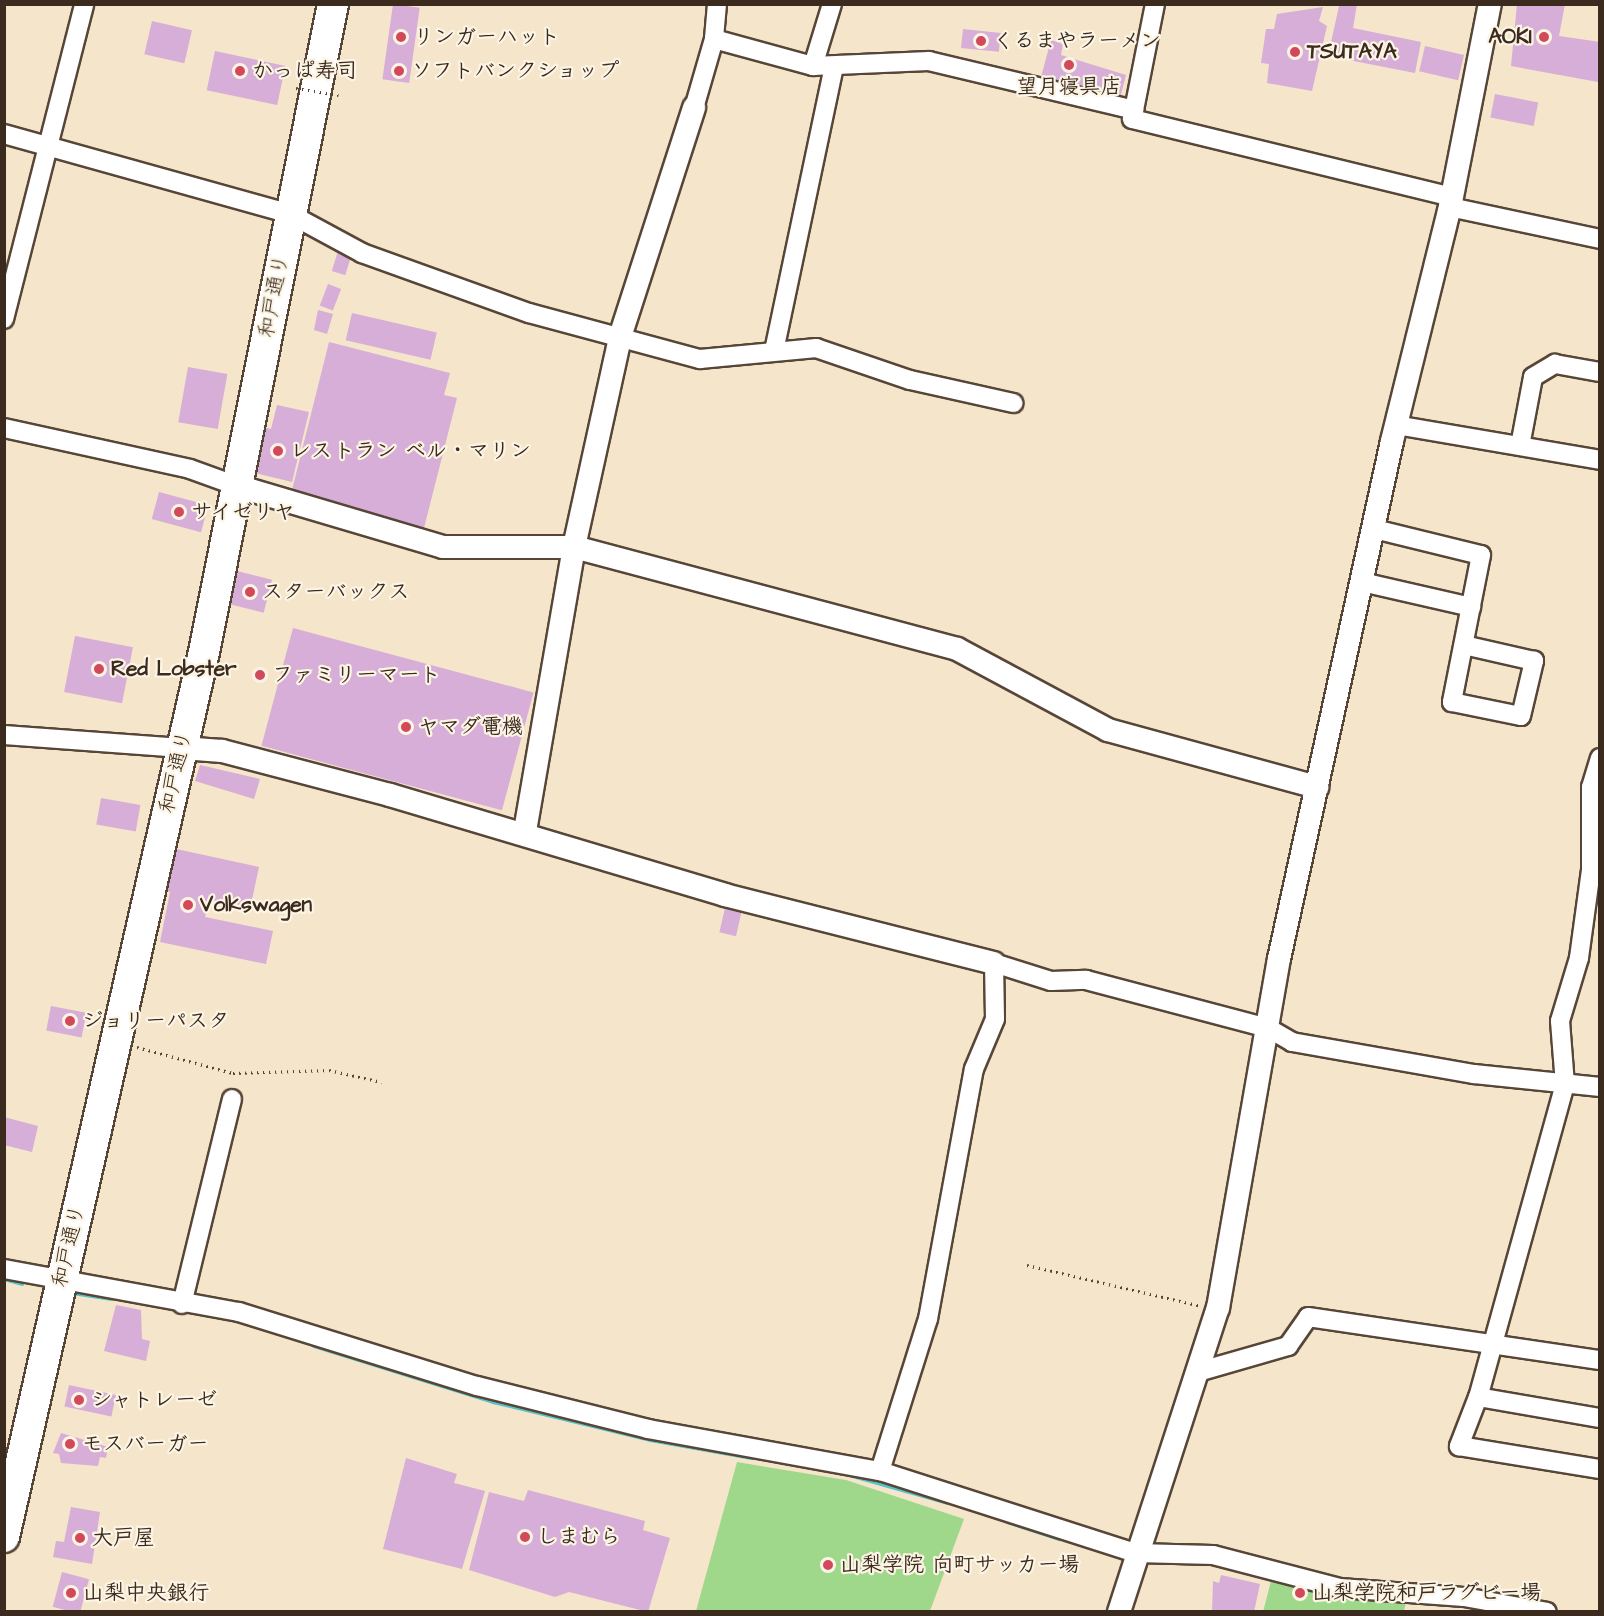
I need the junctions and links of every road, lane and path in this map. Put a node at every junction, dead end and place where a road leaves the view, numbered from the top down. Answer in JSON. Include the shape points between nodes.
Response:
{"nodes":[{"id":1,"x":84,"y":4,"type":"edge"},
{"id":2,"x":333,"y":4,"type":"edge"},
{"id":3,"x":717,"y":4,"type":"edge"},
{"id":4,"x":832,"y":4,"type":"edge"},
{"id":5,"x":1155,"y":4,"type":"edge"},
{"id":6,"x":1490,"y":4,"type":"edge"},
{"id":7,"x":714,"y":39,"type":"junction"},
{"id":8,"x":813,"y":66,"type":"junction"},
{"id":9,"x":834,"y":67,"type":"junction"},
{"id":10,"x":296,"y":88,"type":"dead end"},
{"id":11,"x":338,"y":95,"type":"dead end"},
{"id":12,"x":694,"y":108,"type":"joint"},
{"id":13,"x":1134,"y":110,"type":"junction"},
{"id":14,"x":4,"y":134,"type":"edge"},
{"id":15,"x":47,"y":143,"type":"junction"},
{"id":16,"x":1451,"y":202,"type":"junction"},
{"id":17,"x":290,"y":214,"type":"junction"},
{"id":18,"x":1599,"y":239,"type":"edge"},
{"id":19,"x":4,"y":319,"type":"edge"},
{"id":20,"x":620,"y":337,"type":"junction"},
{"id":21,"x":774,"y":351,"type":"junction"},
{"id":22,"x":1599,"y":372,"type":"edge"},
{"id":23,"x":1013,"y":403,"type":"dead end"},
{"id":24,"x":1396,"y":425,"type":"junction"},
{"id":25,"x":4,"y":428,"type":"edge"},
{"id":26,"x":1520,"y":446,"type":"junction"},
{"id":27,"x":1599,"y":460,"type":"edge"},
{"id":28,"x":237,"y":486,"type":"junction"},
{"id":29,"x":1374,"y":529,"type":"junction"},
{"id":30,"x":574,"y":547,"type":"junction"},
{"id":31,"x":1362,"y":582,"type":"junction"},
{"id":32,"x":1471,"y":607,"type":"junction"},
{"id":33,"x":1464,"y":645,"type":"junction"},
{"id":34,"x":4,"y":735,"type":"edge"},
{"id":35,"x":182,"y":748,"type":"junction"},
{"id":36,"x":1599,"y":758,"type":"edge"},
{"id":37,"x":1317,"y":787,"type":"junction"},
{"id":38,"x":525,"y":831,"type":"junction"},
{"id":39,"x":994,"y":963,"type":"junction"},
{"id":40,"x":1268,"y":1028,"type":"junction"},
{"id":41,"x":115,"y":1043,"type":"junction"},
{"id":42,"x":382,"y":1082,"type":"dead end"},
{"id":43,"x":1565,"y":1084,"type":"junction"},
{"id":44,"x":1599,"y":1087,"type":"edge"},
{"id":45,"x":232,"y":1099,"type":"dead end"},
{"id":46,"x":1027,"y":1265,"type":"dead end"},
{"id":47,"x":4,"y":1269,"type":"edge"},
{"id":48,"x":61,"y":1283,"type":"junction"},
{"id":49,"x":182,"y":1304,"type":"junction"},
{"id":50,"x":1218,"y":1308,"type":"junction"},
{"id":51,"x":1490,"y":1346,"type":"junction"},
{"id":52,"x":1599,"y":1360,"type":"edge"},
{"id":53,"x":1201,"y":1371,"type":"junction"},
{"id":54,"x":1478,"y":1397,"type":"junction"},
{"id":55,"x":1599,"y":1418,"type":"edge"},
{"id":56,"x":1599,"y":1469,"type":"edge"},
{"id":57,"x":880,"y":1471,"type":"junction"},
{"id":58,"x":4,"y":1537,"type":"edge"},
{"id":59,"x":1136,"y":1553,"type":"junction"},
{"id":60,"x":1119,"y":1611,"type":"edge"},
{"id":61,"x":1547,"y":1611,"type":"edge"}],
"edges":[{"from":1,"to":15,"type":"street"},
{"from":2,"to":17,"type":"highway","name":"和戸通り"},
{"from":3,"to":7,"type":"street"},
{"from":4,"to":8,"type":"street"},
{"from":5,"to":13,"type":"street"},
{"from":6,"to":16,"type":"street"},
{"from":7,"to":8,"type":"street"},
{"from":7,"to":12,"type":"street"},
{"from":8,"to":9,"type":"street"},
{"from":9,"to":13,"type":"street","via":[[929,61]]},
{"from":9,"to":21,"type":"street"},
{"from":10,"to":11,"type":"path","bridge":true},
{"from":12,"to":20,"type":"street"},
{"from":13,"to":16,"type":"street","via":[[1132,119]]},
{"from":14,"to":15,"type":"street"},
{"from":15,"to":17,"type":"street"},
{"from":15,"to":19,"type":"street"},
{"from":16,"to":18,"type":"street"},
{"from":16,"to":24,"type":"street"},
{"from":17,"to":20,"type":"street","via":[[362,253],[530,313]]},
{"from":17,"to":28,"type":"highway","name":"和戸通り"},
{"from":20,"to":21,"type":"street","via":[[700,358]]},
{"from":20,"to":30,"type":"street"},
{"from":21,"to":23,"type":"street","via":[[816,348],[910,380]]},
{"from":22,"to":26,"type":"street","via":[[1554,364],[1533,377]]},
{"from":24,"to":26,"type":"street"},
{"from":24,"to":29,"type":"street"},
{"from":25,"to":28,"type":"street","via":[[190,469]]},
{"from":26,"to":27,"type":"street"},
{"from":28,"to":30,"type":"street","via":[[443,547]]},
{"from":28,"to":35,"type":"highway","name":"和戸通り"},
{"from":29,"to":31,"type":"street"},
{"from":29,"to":32,"type":"street","via":[[1481,555]]},
{"from":30,"to":37,"type":"street","via":[[957,649],[1108,730]]},
{"from":30,"to":38,"type":"street"},
{"from":31,"to":32,"type":"street"},
{"from":31,"to":37,"type":"street"},
{"from":32,"to":33,"type":"street"},
{"from":33,"to":33,"type":"street","via":[[1452,702],[1521,716],[1534,661]]},
{"from":34,"to":35,"type":"street"},
{"from":35,"to":38,"type":"street","via":[[222,751]]},
{"from":35,"to":41,"type":"highway","name":"和戸通り"},
{"from":36,"to":43,"type":"street","via":[[1591,787],[1592,870],[1580,958],[1560,1021]]},
{"from":37,"to":40,"type":"street"},
{"from":38,"to":39,"type":"street","via":[[725,895]]},
{"from":39,"to":40,"type":"street","via":[[1050,981],[1086,980]]},
{"from":39,"to":57,"type":"street","via":[[995,1019],[974,1069],[928,1319]]},
{"from":40,"to":43,"type":"street","via":[[1292,1042],[1474,1074]]},
{"from":40,"to":50,"type":"street"},
{"from":41,"to":42,"type":"path","via":[[232,1072],[329,1070]]},
{"from":41,"to":48,"type":"highway","name":"和戸通り"},
{"from":43,"to":44,"type":"street"},
{"from":43,"to":51,"type":"street"},
{"from":45,"to":49,"type":"street"},
{"from":46,"to":50,"type":"path","via":[[1092,1284]]},
{"from":47,"to":48,"type":"street"},
{"from":48,"to":49,"type":"street"},
{"from":48,"to":58,"type":"highway","name":"和戸通り"},
{"from":49,"to":57,"type":"street","via":[[239,1312],[477,1386],[648,1429]]},
{"from":50,"to":53,"type":"street"},
{"from":51,"to":52,"type":"street"},
{"from":51,"to":53,"type":"street","via":[[1308,1317],[1288,1346]]},
{"from":51,"to":54,"type":"street"},
{"from":53,"to":59,"type":"street"},
{"from":54,"to":55,"type":"street"},
{"from":54,"to":56,"type":"street","via":[[1459,1446]]},
{"from":57,"to":59,"type":"street"},
{"from":59,"to":60,"type":"street"},
{"from":59,"to":61,"type":"street","via":[[1213,1555],[1340,1588],[1464,1597]]}]}
